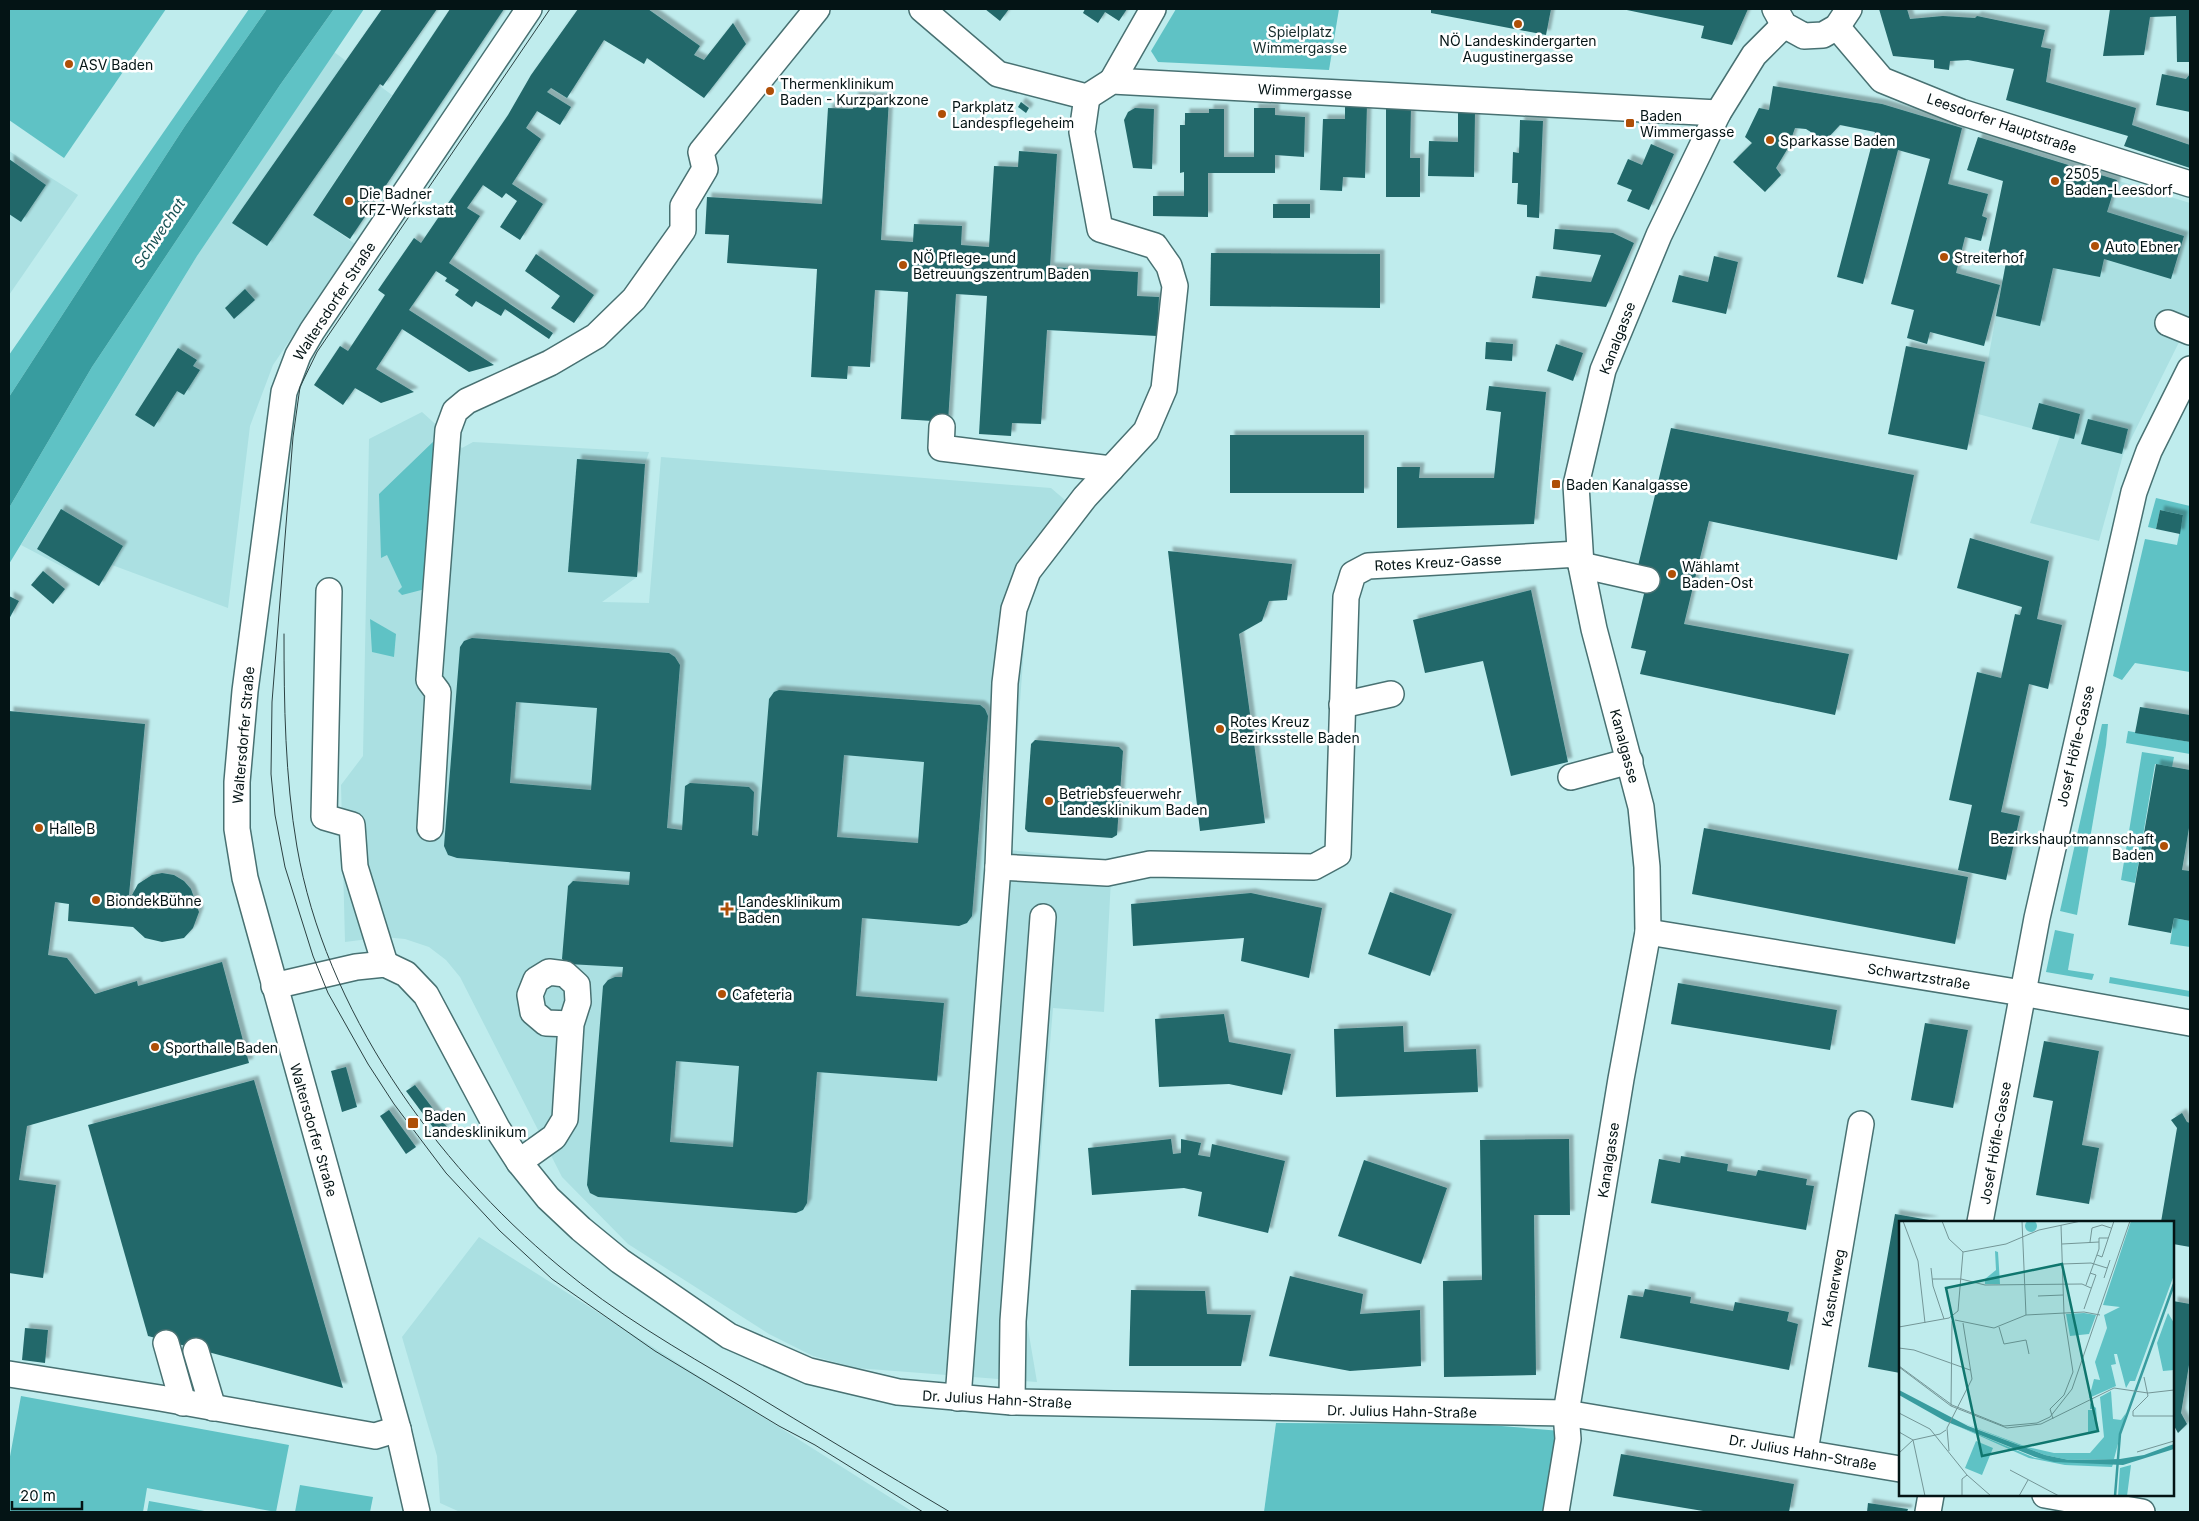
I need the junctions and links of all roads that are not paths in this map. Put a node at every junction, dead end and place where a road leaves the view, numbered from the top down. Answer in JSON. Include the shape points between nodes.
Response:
{"nodes":[{"id":1,"x":529,"y":9,"type":"edge"},
{"id":2,"x":817,"y":9,"type":"edge"},
{"id":3,"x":922,"y":9,"type":"edge"},
{"id":4,"x":1153,"y":9,"type":"edge"},
{"id":5,"x":1779,"y":17,"type":"edge"},
{"id":6,"x":1843,"y":18,"type":"edge"},
{"id":7,"x":1112,"y":81,"type":"junction"},
{"id":8,"x":1087,"y":96,"type":"junction"},
{"id":9,"x":1718,"y":113,"type":"junction"},
{"id":10,"x":2190,"y":184,"type":"edge"},
{"id":11,"x":2190,"y":369,"type":"edge"},
{"id":12,"x":942,"y":427,"type":"dead end"},
{"id":13,"x":1111,"y":468,"type":"junction"},
{"id":14,"x":1580,"y":559,"type":"junction"},
{"id":15,"x":1647,"y":580,"type":"dead end"},
{"id":16,"x":329,"y":591,"type":"dead end"},
{"id":17,"x":1391,"y":694,"type":"dead end"},
{"id":18,"x":1342,"y":705,"type":"junction"},
{"id":19,"x":1630,"y":761,"type":"junction"},
{"id":20,"x":1571,"y":777,"type":"dead end"},
{"id":21,"x":430,"y":828,"type":"dead end"},
{"id":22,"x":998,"y":867,"type":"junction"},
{"id":23,"x":1043,"y":917,"type":"dead end"},
{"id":24,"x":1648,"y":932,"type":"junction"},
{"id":25,"x":384,"y":964,"type":"junction"},
{"id":26,"x":274,"y":986,"type":"junction"},
{"id":27,"x":2022,"y":993,"type":"junction"},
{"id":28,"x":571,"y":1024,"type":"dead end"},
{"id":29,"x":2190,"y":1024,"type":"edge"},
{"id":30,"x":1861,"y":1124,"type":"dead end"},
{"id":31,"x":519,"y":1162,"type":"junction"},
{"id":32,"x":1980,"y":1221,"type":"edge"},
{"id":33,"x":166,"y":1343,"type":"dead end"},
{"id":34,"x":196,"y":1351,"type":"dead end"},
{"id":35,"x":9,"y":1374,"type":"edge"},
{"id":36,"x":958,"y":1398,"type":"junction"},
{"id":37,"x":1012,"y":1402,"type":"junction"},
{"id":38,"x":182,"y":1403,"type":"junction"},
{"id":39,"x":213,"y":1408,"type":"junction"},
{"id":40,"x":1566,"y":1413,"type":"junction"},
{"id":41,"x":398,"y":1429,"type":"junction"},
{"id":42,"x":1805,"y":1451,"type":"junction"},
{"id":43,"x":1899,"y":1469,"type":"edge"},
{"id":44,"x":1931,"y":1496,"type":"edge"},
{"id":45,"x":2051,"y":1496,"type":"edge"},
{"id":46,"x":417,"y":1512,"type":"edge"},
{"id":47,"x":1556,"y":1512,"type":"edge"},
{"id":48,"x":1928,"y":1512,"type":"edge"},
{"id":49,"x":2142,"y":1512,"type":"edge"}],
"edges":[{"from":1,"to":26,"type":"street","name":"Waltersdorfer Straße","via":[[312,331],[284,392],[245,692],[237,782],[237,829],[245,878]]},
{"from":2,"to":21,"type":"street","via":[[701,152],[705,169],[683,206],[683,230],[634,299],[596,336],[550,363],[467,402],[455,412],[448,430],[429,680],[438,692]]},
{"from":3,"to":8,"type":"street","via":[[998,74]]},
{"from":4,"to":7,"type":"street"},
{"from":5,"to":6,"type":"street","name":"Leesdorfer Hauptstraße","via":[[1804,36],[1823,35]]},
{"from":5,"to":9,"type":"street","name":"Kanalgasse"},
{"from":6,"to":10,"type":"street","name":"Leesdorfer Hauptstraße","via":[[1882,80],[1961,112]]},
{"from":7,"to":8,"type":"street"},
{"from":7,"to":9,"type":"street","name":"Wimmergasse"},
{"from":8,"to":13,"type":"street","via":[[1082,132],[1100,229],[1155,246],[1169,266],[1175,286],[1164,389],[1146,431]]},
{"from":9,"to":14,"type":"street","name":"Kanalgasse","via":[[1659,235],[1603,370],[1576,485]]},
{"from":11,"to":27,"type":"street","name":"Josef Höfle-Gasse","via":[[2149,451],[2134,492]]},
{"from":12,"to":13,"type":"street","via":[[941,448]]},
{"from":13,"to":22,"type":"street","via":[[1028,571],[1014,609],[1006,683]]},
{"from":14,"to":15,"type":"street","name":"Rotes Kreuz-Gasse"},
{"from":14,"to":18,"type":"street","name":"Rotes Kreuz-Gasse","via":[[1368,566],[1352,574],[1346,597]]},
{"from":14,"to":19,"type":"street","name":"Kanalgasse","via":[[1594,629]]},
{"from":16,"to":25,"type":"street","via":[[324,817],[352,825],[355,867]]},
{"from":17,"to":18,"type":"street"},
{"from":18,"to":22,"type":"street","name":"Rotes Kreuz-Gasse","via":[[1338,854],[1314,867],[1150,864],[1107,873]]},
{"from":19,"to":20,"type":"street"},
{"from":19,"to":24,"type":"street","name":"Kanalgasse","via":[[1641,807],[1647,867]]},
{"from":22,"to":36,"type":"street"},
{"from":23,"to":37,"type":"street","via":[[1014,1322]]},
{"from":24,"to":27,"type":"street","name":"Schwartzstraße"},
{"from":24,"to":40,"type":"street","name":"Kanalgasse"},
{"from":25,"to":26,"type":"street","via":[[356,967]]},
{"from":25,"to":31,"type":"street","name":"Dr. Julius Hahn-Straße","via":[[406,974],[426,995]]},
{"from":26,"to":41,"type":"street","name":"Waltersdorfer Straße"},
{"from":27,"to":29,"type":"street","name":"Schwartzstraße"},
{"from":27,"to":32,"type":"street","name":"Josef Höfle-Gasse"},
{"from":28,"to":31,"type":"street","via":[[565,1119],[554,1137]]},
{"from":30,"to":42,"type":"street","name":"Kastnerweg"},
{"from":31,"to":36,"type":"street","name":"Dr. Julius Hahn-Straße","via":[[548,1198],[581,1230],[729,1336],[809,1371],[898,1392]]},
{"from":33,"to":38,"type":"street"},
{"from":34,"to":39,"type":"street"},
{"from":35,"to":38,"type":"street"},
{"from":36,"to":37,"type":"street","name":"Dr. Julius Hahn-Straße"},
{"from":37,"to":40,"type":"street","name":"Dr. Julius Hahn-Straße"},
{"from":38,"to":39,"type":"street"},
{"from":39,"to":41,"type":"street","via":[[375,1436]]},
{"from":40,"to":42,"type":"street","name":"Dr. Julius Hahn-Straße"},
{"from":40,"to":47,"type":"street","name":"Kanalgasse","via":[[1568,1439]]},
{"from":41,"to":46,"type":"street","name":"Waltersdorfer Straße"},
{"from":42,"to":43,"type":"street","name":"Dr. Julius Hahn-Straße"},
{"from":44,"to":48,"type":"street"},
{"from":45,"to":49,"type":"street"}]}
